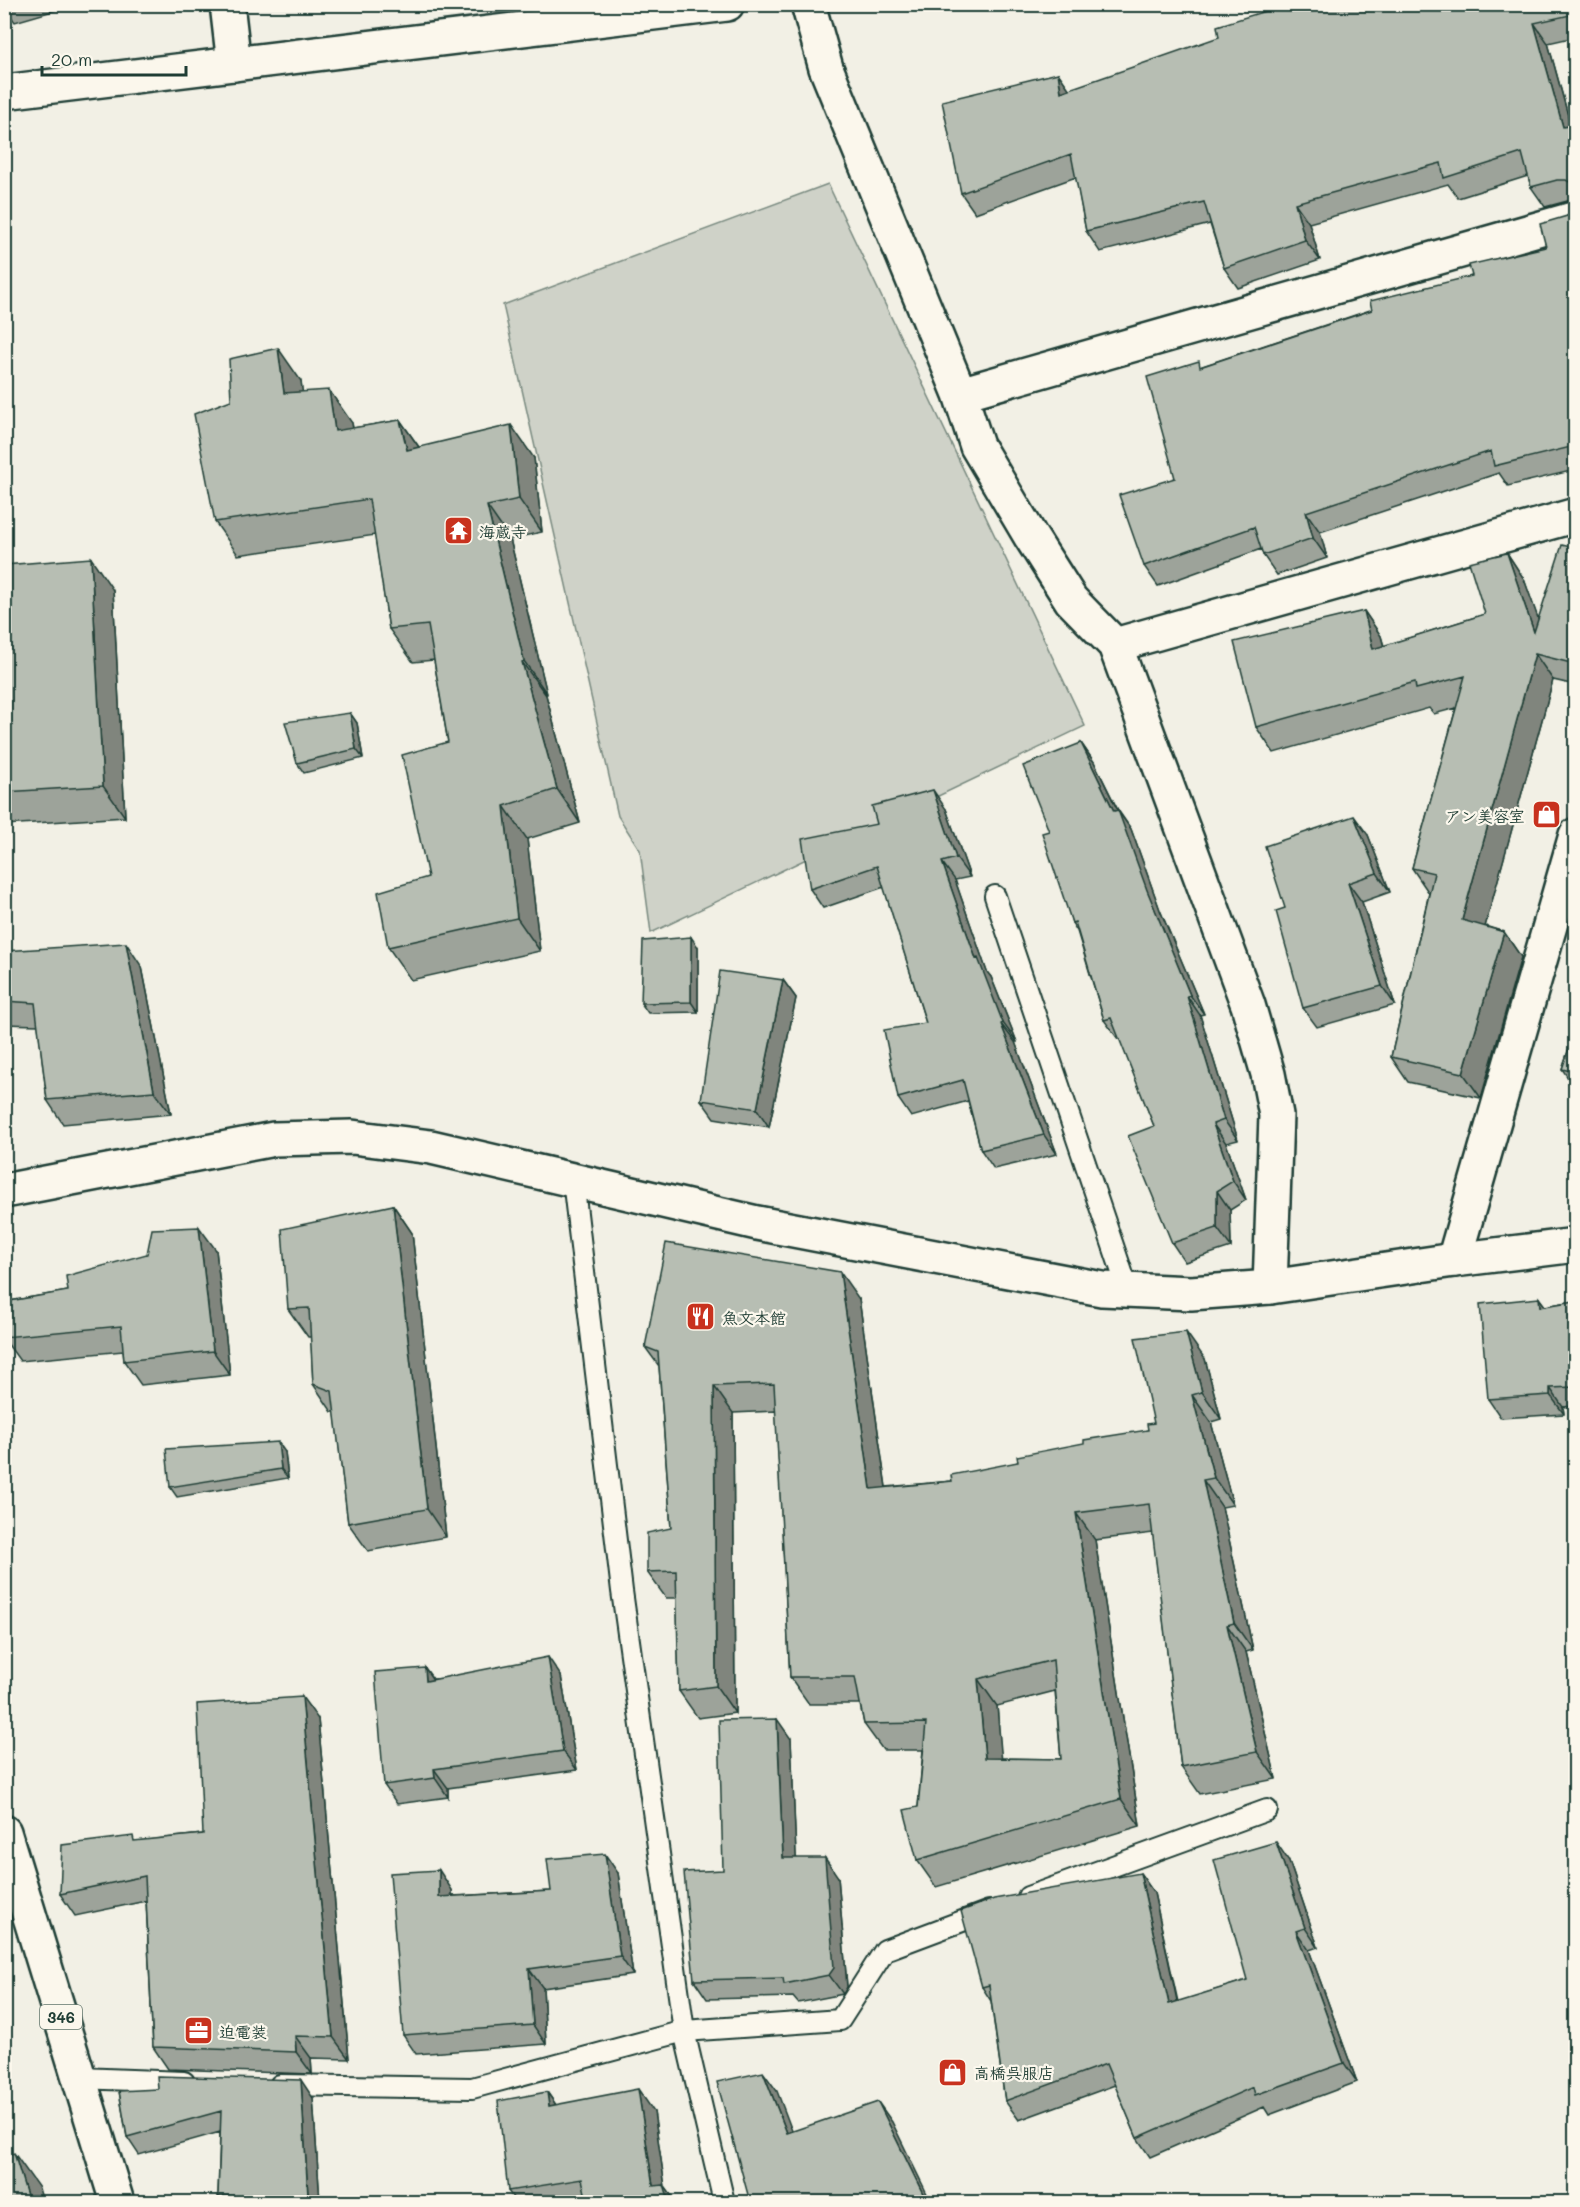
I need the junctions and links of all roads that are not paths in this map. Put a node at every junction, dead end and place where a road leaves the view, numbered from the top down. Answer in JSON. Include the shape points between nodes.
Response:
{"nodes":[{"id":1,"x":227,"y":4,"type":"edge"},
{"id":2,"x":727,"y":4,"type":"edge"},
{"id":3,"x":808,"y":4,"type":"edge"},
{"id":4,"x":234,"y":64,"type":"junction"},
{"id":5,"x":4,"y":92,"type":"edge"},
{"id":6,"x":1575,"y":218,"type":"edge"},
{"id":7,"x":960,"y":394,"type":"junction"},
{"id":8,"x":1575,"y":515,"type":"edge"},
{"id":9,"x":1115,"y":645,"type":"junction"},
{"id":10,"x":1575,"y":835,"type":"edge"},
{"id":11,"x":995,"y":896,"type":"dead end"},
{"id":12,"x":573,"y":1180,"type":"junction"},
{"id":13,"x":4,"y":1191,"type":"edge"},
{"id":14,"x":1575,"y":1245,"type":"edge"},
{"id":15,"x":1454,"y":1260,"type":"junction"},
{"id":16,"x":1270,"y":1287,"type":"junction"},
{"id":17,"x":1128,"y":1290,"type":"junction"},
{"id":18,"x":1266,"y":1810,"type":"dead end"},
{"id":19,"x":4,"y":1832,"type":"edge"},
{"id":20,"x":684,"y":2031,"type":"junction"},
{"id":21,"x":79,"y":2078,"type":"junction"},
{"id":22,"x":207,"y":2083,"type":"edge"},
{"id":23,"x":264,"y":2085,"type":"edge"},
{"id":24,"x":117,"y":2202,"type":"edge"},
{"id":25,"x":724,"y":2202,"type":"edge"}],
"edges":[{"from":1,"to":4,"type":"main road"},
{"from":2,"to":4,"type":"main road"},
{"from":3,"to":7,"type":"main road","via":[[826,68]]},
{"from":4,"to":5,"type":"main road"},
{"from":6,"to":7,"type":"main road"},
{"from":7,"to":9,"type":"main road","via":[[977,446],[1031,537],[1071,600]]},
{"from":8,"to":9,"type":"main road"},
{"from":9,"to":16,"type":"main road","via":[[1248,1005],[1268,1074],[1276,1115]]},
{"from":10,"to":15,"type":"main road"},
{"from":11,"to":17,"type":"lane"},
{"from":12,"to":13,"type":"main road","via":[[431,1147],[352,1137],[274,1139]]},
{"from":12,"to":17,"type":"main road","via":[[869,1245],[1102,1289]]},
{"from":12,"to":20,"type":"lane","via":[[621,1591]]},
{"from":14,"to":15,"type":"main road"},
{"from":15,"to":16,"type":"main road"},
{"from":16,"to":17,"type":"main road","via":[[1191,1293]]},
{"from":18,"to":20,"type":"lane","via":[[885,1950],[840,2020]]},
{"from":19,"to":21,"type":"main road","number":"346"},
{"from":20,"to":23,"type":"lane","via":[[472,2088]]},
{"from":20,"to":25,"type":"lane"},
{"from":21,"to":22,"type":"lane"},
{"from":21,"to":24,"type":"main road","number":"346"}]}
